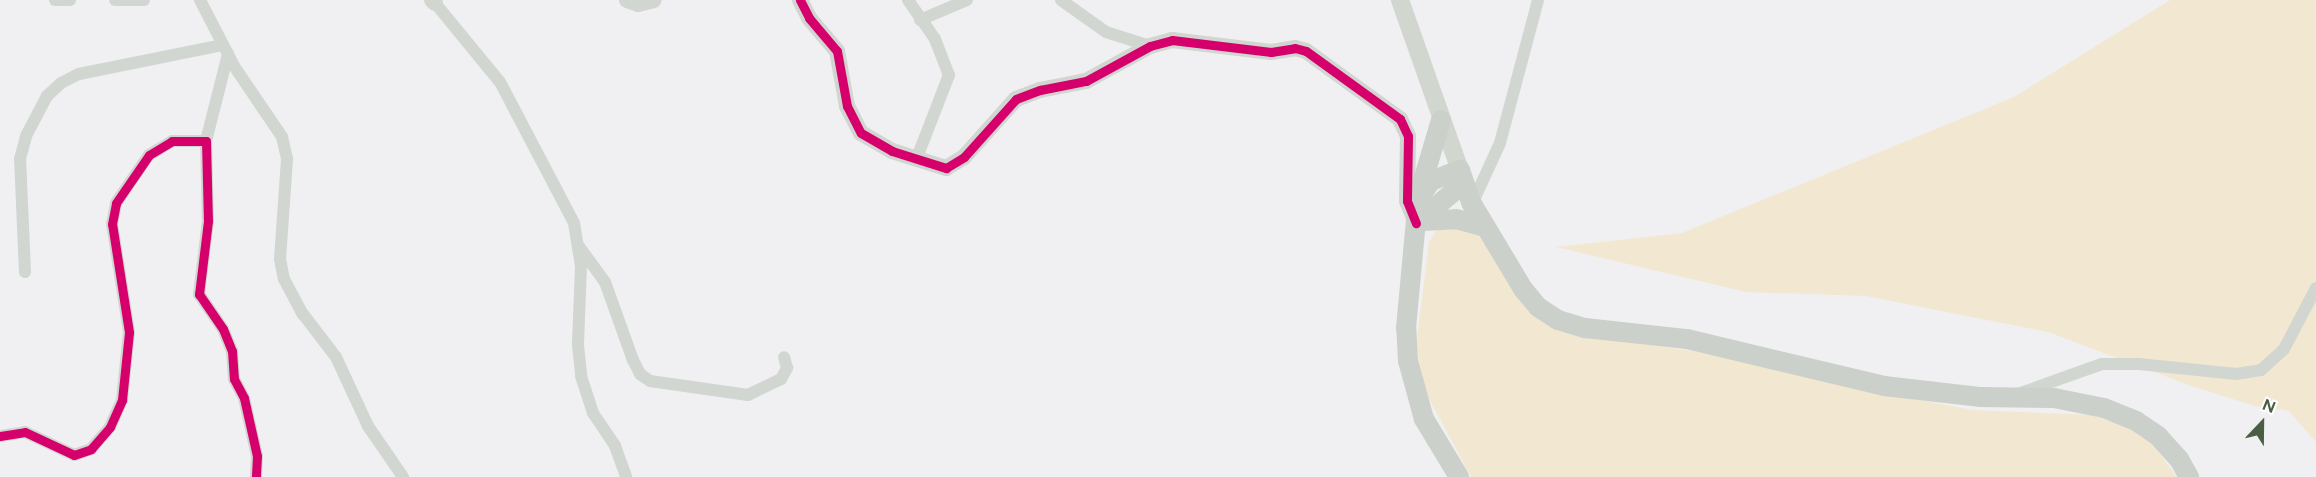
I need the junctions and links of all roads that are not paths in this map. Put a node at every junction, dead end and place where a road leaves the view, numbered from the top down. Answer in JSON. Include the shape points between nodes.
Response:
{"nodes":[{"id":1,"x":54,"y":0,"type":"edge"},
{"id":2,"x":70,"y":0,"type":"edge"},
{"id":3,"x":114,"y":0,"type":"edge"},
{"id":4,"x":144,"y":0,"type":"edge"},
{"id":5,"x":200,"y":0,"type":"edge"},
{"id":6,"x":627,"y":0,"type":"edge"},
{"id":7,"x":654,"y":0,"type":"edge"},
{"id":8,"x":800,"y":0,"type":"edge"},
{"id":9,"x":908,"y":0,"type":"edge"},
{"id":10,"x":967,"y":0,"type":"edge"},
{"id":11,"x":1061,"y":0,"type":"edge"},
{"id":12,"x":1400,"y":0,"type":"edge"},
{"id":13,"x":1538,"y":0,"type":"edge"},
{"id":14,"x":434,"y":1,"type":"edge"},
{"id":15,"x":920,"y":20,"type":"junction"},
{"id":16,"x":1150,"y":46,"type":"junction"},
{"id":17,"x":225,"y":50,"type":"junction"},
{"id":18,"x":1441,"y":120,"type":"junction"},
{"id":19,"x":206,"y":141,"type":"junction"},
{"id":20,"x":916,"y":160,"type":"junction"},
{"id":21,"x":1462,"y":176,"type":"junction"},
{"id":22,"x":1418,"y":199,"type":"junction"},
{"id":23,"x":1472,"y":204,"type":"junction"},
{"id":24,"x":1419,"y":222,"type":"junction"},
{"id":25,"x":1486,"y":227,"type":"junction"},
{"id":26,"x":578,"y":245,"type":"junction"},
{"id":27,"x":25,"y":272,"type":"dead end"},
{"id":28,"x":2316,"y":288,"type":"edge"},
{"id":29,"x":784,"y":357,"type":"dead end"},
{"id":30,"x":2012,"y":397,"type":"junction"},
{"id":31,"x":0,"y":436,"type":"edge"},
{"id":32,"x":256,"y":477,"type":"edge"},
{"id":33,"x":403,"y":477,"type":"edge"},
{"id":34,"x":626,"y":477,"type":"edge"},
{"id":35,"x":1459,"y":477,"type":"edge"},
{"id":36,"x":2189,"y":477,"type":"edge"}],
"edges":[{"from":1,"to":2,"type":"street"},
{"from":3,"to":4,"type":"street"},
{"from":5,"to":17,"type":"street"},
{"from":6,"to":7,"type":"street","via":[[638,4]]},
{"from":8,"to":20,"type":"street","via":[[809,18],[837,51],[847,106],[856,127],[876,144]]},
{"from":9,"to":15,"type":"street"},
{"from":10,"to":15,"type":"street"},
{"from":11,"to":16,"type":"street","via":[[1106,32]]},
{"from":12,"to":18,"type":"main road"},
{"from":13,"to":23,"type":"street","via":[[1500,143]]},
{"from":14,"to":26,"type":"street","via":[[500,82],[574,223]]},
{"from":15,"to":20,"type":"street","via":[[934,39],[949,75]]},
{"from":16,"to":20,"type":"street","via":[[1086,81],[1016,99],[952,166]]},
{"from":16,"to":24,"type":"street","via":[[1172,40],[1271,52],[1295,48],[1319,57],[1388,107],[1405,127],[1407,201]]},
{"from":17,"to":19,"type":"street"},
{"from":17,"to":27,"type":"street","via":[[79,74],[47,96],[26,136],[20,159]]},
{"from":17,"to":33,"type":"street","via":[[278,126],[286,150],[280,260],[284,279],[303,314],[336,357],[368,426]]},
{"from":18,"to":21,"type":"main road"},
{"from":18,"to":22,"type":"main road"},
{"from":19,"to":31,"type":"street","via":[[172,141],[149,155],[132,174],[116,203],[112,224],[129,332],[122,400],[110,427],[91,449],[74,455],[25,432]]},
{"from":19,"to":32,"type":"street","via":[[208,220],[199,294],[223,328],[232,351],[234,379],[244,398],[257,456]]},
{"from":21,"to":22,"type":"main road","via":[[1431,181]]},
{"from":21,"to":23,"type":"main road"},
{"from":21,"to":24,"type":"main road"},
{"from":22,"to":24,"type":"main road"},
{"from":23,"to":25,"type":"main road"},
{"from":24,"to":25,"type":"main road","via":[[1456,219]]},
{"from":24,"to":35,"type":"main road","via":[[1407,292],[1408,360],[1424,419]]},
{"from":25,"to":30,"type":"main road","via":[[1523,289],[1538,308],[1558,320],[1585,328],[1687,339],[1884,386],[1942,394]]},
{"from":26,"to":29,"type":"street","via":[[605,282],[633,360],[640,374],[650,381],[748,395],[781,379],[787,368]]},
{"from":26,"to":34,"type":"street","via":[[581,376],[588,402],[615,446]]},
{"from":28,"to":30,"type":"street","via":[[2284,349],[2261,370],[2236,374],[2102,364]]},
{"from":30,"to":36,"type":"main road","via":[[2084,404],[2136,421],[2179,459]]}]}
